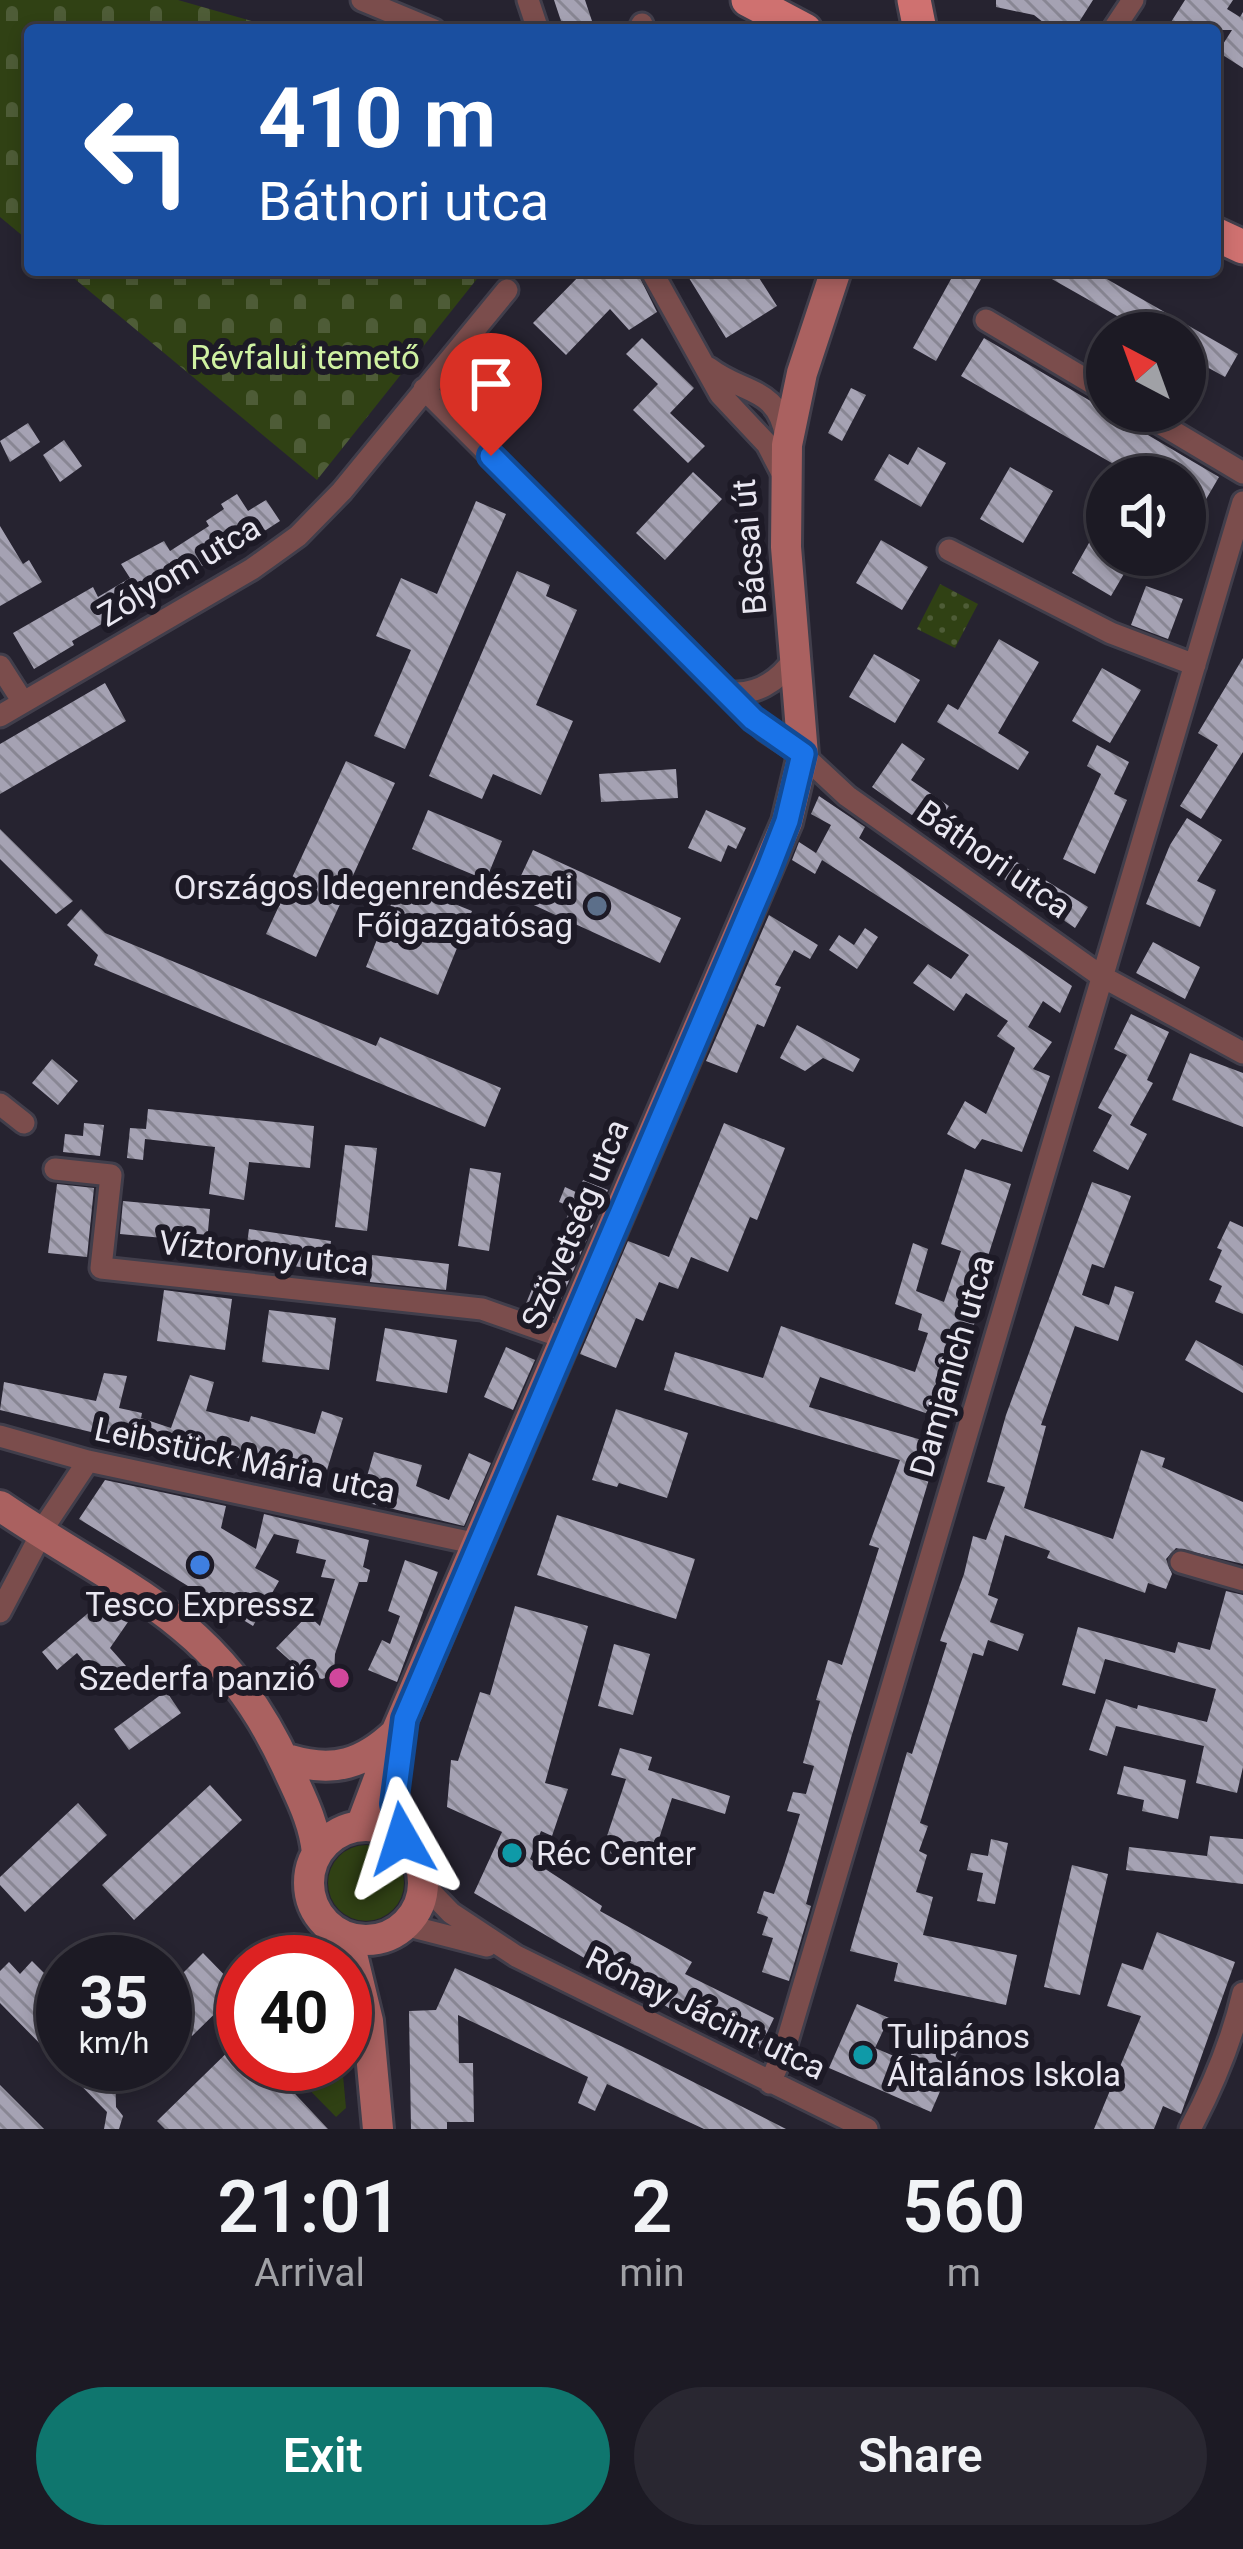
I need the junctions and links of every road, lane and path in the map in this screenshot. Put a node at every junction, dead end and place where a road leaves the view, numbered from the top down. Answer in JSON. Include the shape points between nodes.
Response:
{"nodes":[{"id":1,"x":362,"y":0,"type":"edge"},
{"id":2,"x":748,"y":0,"type":"edge"},
{"id":3,"x":420,"y":24,"type":"edge"},
{"id":4,"x":794,"y":24,"type":"edge"},
{"id":5,"x":654,"y":276,"type":"edge"},
{"id":6,"x":834,"y":276,"type":"edge"},
{"id":7,"x":507,"y":290,"type":"dead end"},
{"id":8,"x":986,"y":320,"type":"dead end"},
{"id":9,"x":809,"y":352,"type":"junction"},
{"id":10,"x":699,"y":360,"type":"junction"},
{"id":11,"x":1086,"y":380,"type":"edge"},
{"id":12,"x":424,"y":389,"type":"junction"},
{"id":13,"x":762,"y":393,"type":"junction"},
{"id":14,"x":1175,"y":432,"type":"edge"},
{"id":15,"x":787,"y":445,"type":"junction"},
{"id":16,"x":1243,"y":472,"type":"edge"},
{"id":17,"x":784,"y":480,"type":"junction"},
{"id":18,"x":1243,"y":502,"type":"edge"},
{"id":19,"x":949,"y":550,"type":"dead end"},
{"id":20,"x":795,"y":658,"type":"junction"},
{"id":21,"x":1195,"y":665,"type":"junction"},
{"id":22,"x":0,"y":666,"type":"edge"},
{"id":23,"x":725,"y":692,"type":"junction"},
{"id":24,"x":23,"y":702,"type":"junction"},
{"id":25,"x":0,"y":716,"type":"edge"},
{"id":26,"x":803,"y":754,"type":"junction"},
{"id":27,"x":1101,"y":976,"type":"junction"},
{"id":28,"x":1243,"y":1053,"type":"edge"},
{"id":29,"x":0,"y":1104,"type":"edge"},
{"id":30,"x":24,"y":1123,"type":"dead end"},
{"id":31,"x":55,"y":1169,"type":"dead end"},
{"id":32,"x":565,"y":1338,"type":"junction"},
{"id":33,"x":0,"y":1436,"type":"edge"},
{"id":34,"x":88,"y":1462,"type":"junction"},
{"id":35,"x":0,"y":1506,"type":"edge"},
{"id":36,"x":41,"y":1534,"type":"junction"},
{"id":37,"x":478,"y":1544,"type":"junction"},
{"id":38,"x":1181,"y":1562,"type":"dead end"},
{"id":39,"x":1243,"y":1580,"type":"edge"},
{"id":40,"x":0,"y":1612,"type":"edge"},
{"id":41,"x":400,"y":1726,"type":"junction"},
{"id":42,"x":285,"y":1755,"type":"junction"},
{"id":43,"x":357,"y":1826,"type":"junction"},
{"id":44,"x":402,"y":1839,"type":"junction"},
{"id":45,"x":317,"y":1853,"type":"junction"},
{"id":46,"x":423,"y":1884,"type":"junction"},
{"id":47,"x":398,"y":1930,"type":"junction"},
{"id":48,"x":343,"y":1935,"type":"edge"},
{"id":49,"x":372,"y":1939,"type":"edge"},
{"id":50,"x":516,"y":1956,"type":"junction"},
{"id":51,"x":1243,"y":1993,"type":"edge"},
{"id":52,"x":372,"y":2001,"type":"edge"},
{"id":53,"x":372,"y":2064,"type":"edge"},
{"id":54,"x":770,"y":2084,"type":"junction"},
{"id":55,"x":378,"y":2129,"type":"edge"},
{"id":56,"x":867,"y":2129,"type":"edge"},
{"id":57,"x":1190,"y":2129,"type":"edge"}],
"edges":[{"from":1,"to":3,"type":"street"},
{"from":2,"to":4,"type":"main road"},
{"from":5,"to":10,"type":"street","name":"Bácsai út"},
{"from":6,"to":9,"type":"street"},
{"from":7,"to":12,"type":"street","name":"Zólyom utca"},
{"from":8,"to":11,"type":"street"},
{"from":9,"to":13,"type":"street"},
{"from":9,"to":15,"type":"street"},
{"from":10,"to":13,"type":"street"},
{"from":10,"to":17,"type":"street","name":"Bácsai út","via":[[775,454]]},
{"from":12,"to":23,"type":"street","name":"Báthori utca"},
{"from":12,"to":24,"type":"street","name":"Zólyom utca","via":[[298,536]]},
{"from":13,"to":15,"type":"street","name":"Bácsai út","via":[[778,411]]},
{"from":14,"to":16,"type":"street"},
{"from":15,"to":17,"type":"street"},
{"from":17,"to":20,"type":"street","name":"Bácsai út"},
{"from":18,"to":21,"type":"street","name":"Damjanich utca"},
{"from":19,"to":21,"type":"street","via":[[1111,633]]},
{"from":20,"to":23,"type":"street","via":[[760,688]]},
{"from":20,"to":26,"type":"street","name":"Bácsai út"},
{"from":21,"to":27,"type":"street","name":"Damjanich utca"},
{"from":22,"to":24,"type":"street"},
{"from":23,"to":26,"type":"street","name":"Báthori utca"},
{"from":24,"to":25,"type":"street","name":"Zólyom utca"},
{"from":26,"to":27,"type":"street","name":"Báthori utca","via":[[848,796]]},
{"from":26,"to":32,"type":"street","name":"Szövetség utca","via":[[768,870]]},
{"from":27,"to":28,"type":"street","name":"Báthori utca"},
{"from":27,"to":54,"type":"street","name":"Damjanich utca"},
{"from":29,"to":30,"type":"street"},
{"from":31,"to":32,"type":"street","name":"Víztorony utca","via":[[111,1174],[101,1268],[482,1309]]},
{"from":32,"to":37,"type":"street","name":"Szövetség utca"},
{"from":33,"to":34,"type":"street","name":"Leibstück Mária utca"},
{"from":34,"to":36,"type":"street"},
{"from":34,"to":37,"type":"street","name":"Leibstück Mária utca"},
{"from":35,"to":36,"type":"street"},
{"from":36,"to":40,"type":"street"},
{"from":36,"to":42,"type":"street","via":[[185,1626],[235,1679]]},
{"from":37,"to":41,"type":"street","name":"Szövetség utca"},
{"from":38,"to":39,"type":"street"},
{"from":41,"to":42,"type":"street","via":[[377,1751],[342,1767]]},
{"from":41,"to":43,"type":"street","name":"Szövetség utca"},
{"from":41,"to":44,"type":"street","name":"Szövetség utca","via":[[394,1804]]},
{"from":42,"to":43,"type":"street"},
{"from":42,"to":45,"type":"street"},
{"from":43,"to":44,"type":"street"},
{"from":43,"to":45,"type":"street"},
{"from":44,"to":46,"type":"street"},
{"from":45,"to":48,"type":"street","via":[[310,1898]]},
{"from":46,"to":47,"type":"street","via":[[415,1913]]},
{"from":46,"to":50,"type":"street","name":"Rónay Jácint utca"},
{"from":47,"to":49,"type":"street"},
{"from":47,"to":50,"type":"street","name":"Rónay Jácint utca"},
{"from":47,"to":52,"type":"street","via":[[382,1951]]},
{"from":50,"to":54,"type":"street","name":"Rónay Jácint utca"},
{"from":51,"to":57,"type":"street"},
{"from":53,"to":55,"type":"street"},
{"from":54,"to":56,"type":"street","name":"Rónay Jácint utca"}]}
